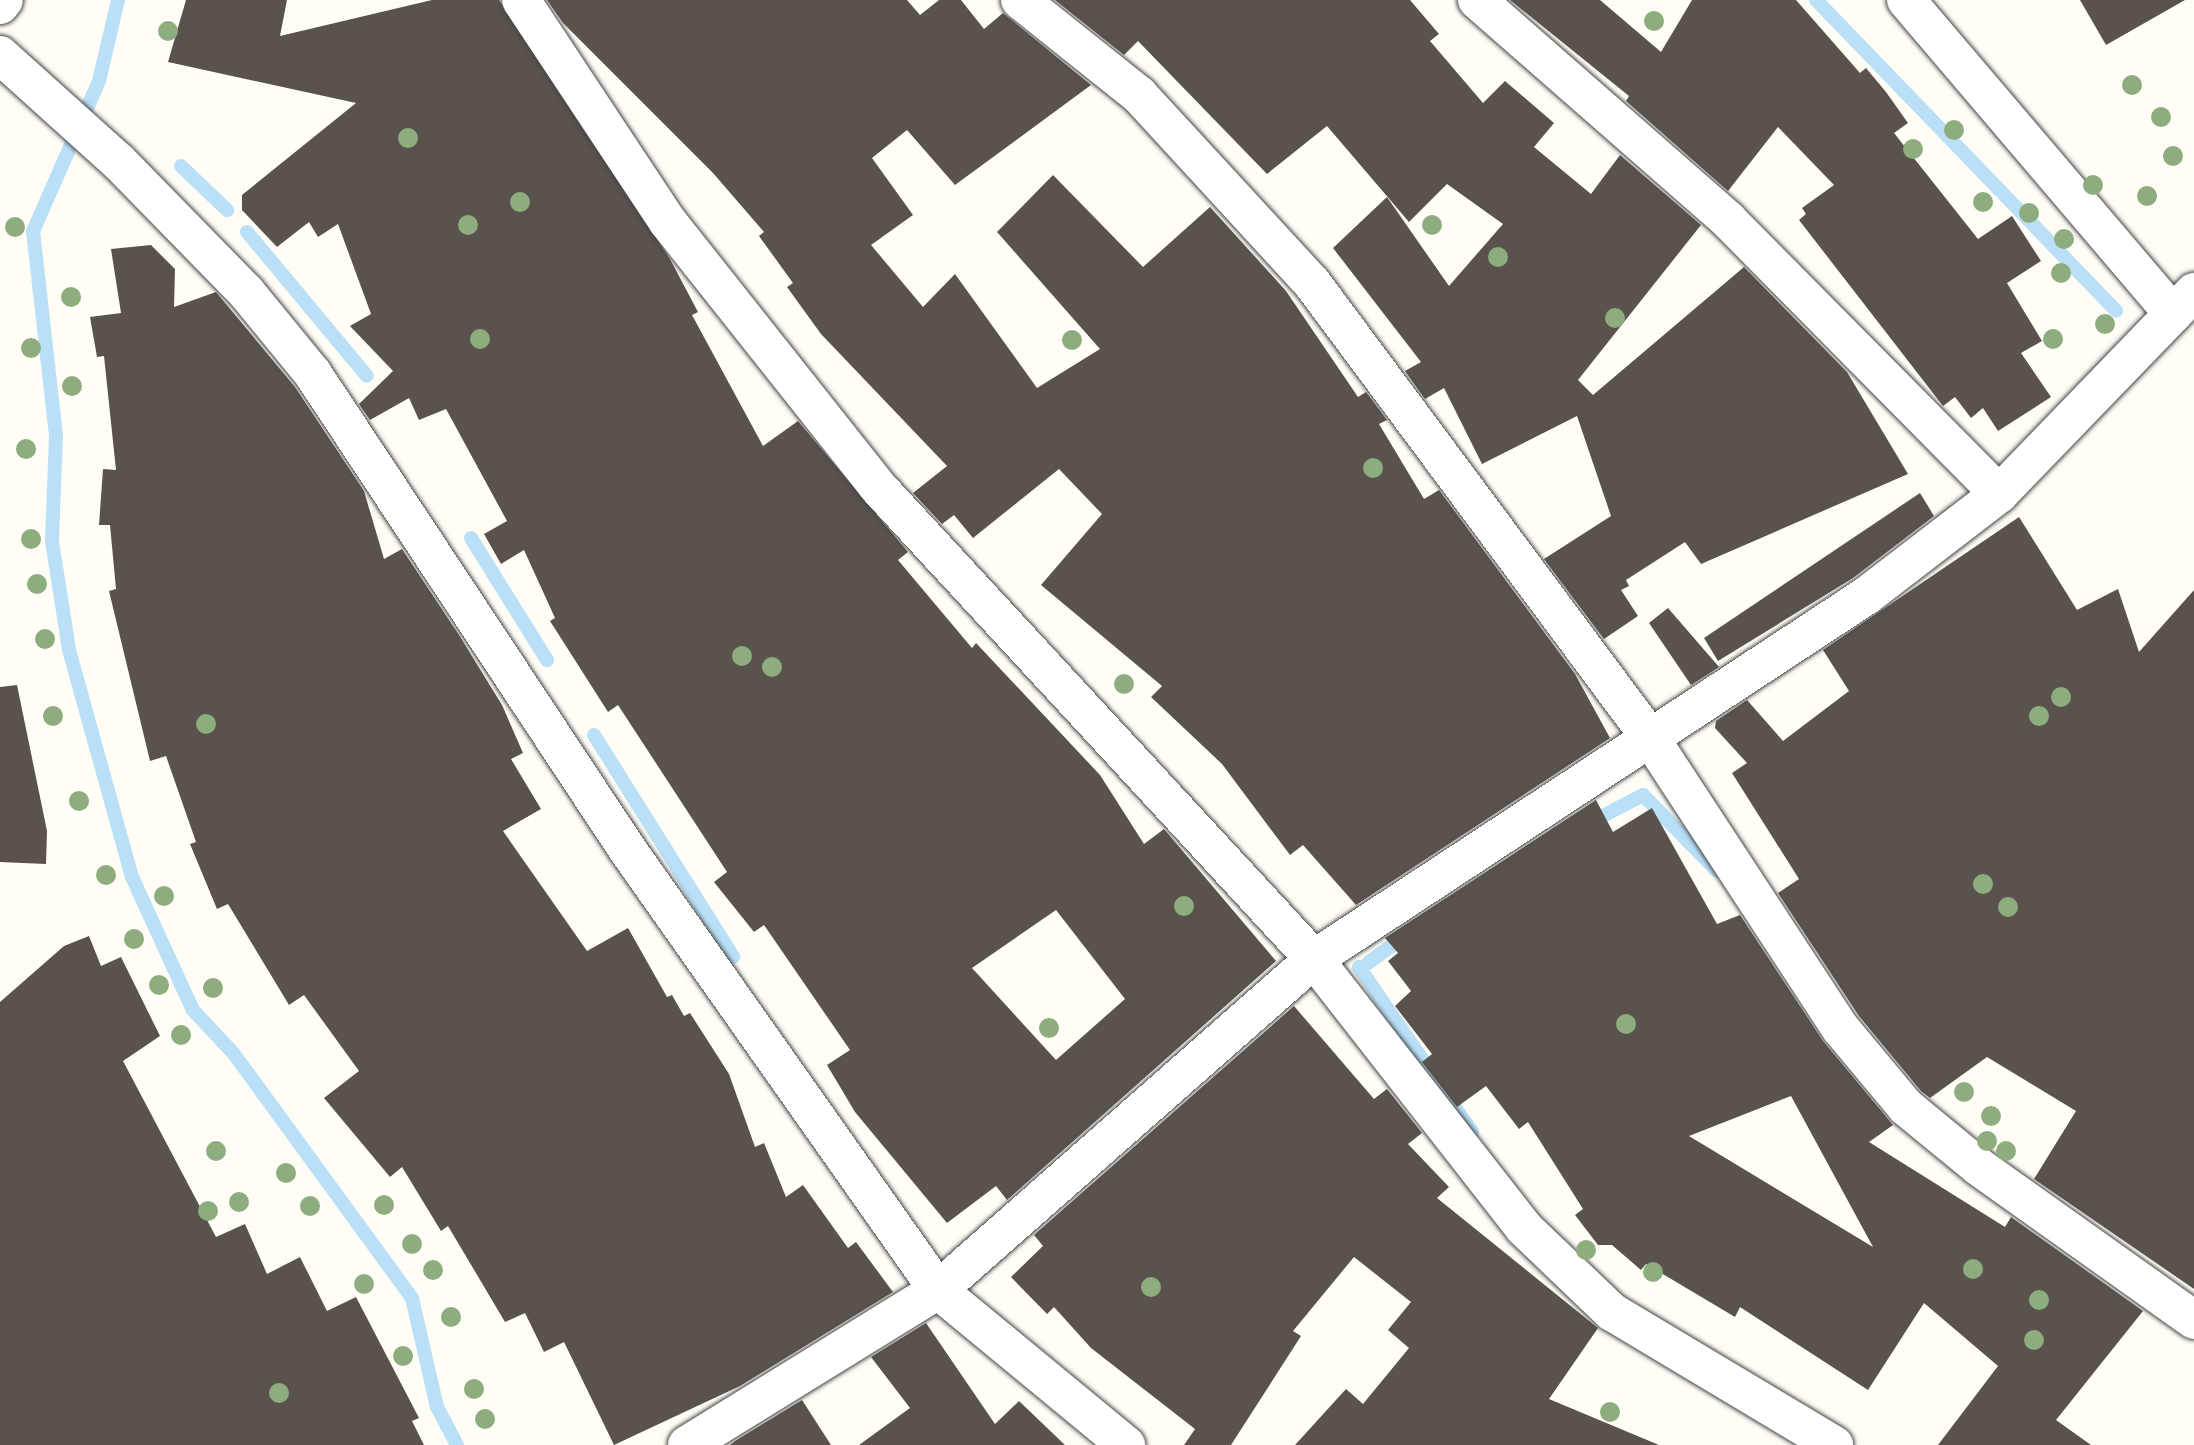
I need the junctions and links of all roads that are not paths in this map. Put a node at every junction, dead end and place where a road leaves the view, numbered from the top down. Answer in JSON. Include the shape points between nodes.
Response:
{"nodes":[{"id":1,"x":4,"y":0,"type":"edge"},
{"id":2,"x":521,"y":0,"type":"edge"},
{"id":3,"x":1020,"y":0,"type":"edge"},
{"id":4,"x":1477,"y":0,"type":"edge"},
{"id":5,"x":1906,"y":0,"type":"edge"},
{"id":6,"x":0,"y":5,"type":"edge"},
{"id":7,"x":0,"y":55,"type":"edge"},
{"id":8,"x":2183,"y":303,"type":"edge"},
{"id":9,"x":1999,"y":494,"type":"junction"},
{"id":10,"x":1651,"y":739,"type":"junction"},
{"id":11,"x":1314,"y":959,"type":"junction"},
{"id":12,"x":938,"y":1290,"type":"junction"},
{"id":13,"x":2194,"y":1320,"type":"edge"},
{"id":14,"x":687,"y":1445,"type":"edge"},
{"id":15,"x":1126,"y":1445,"type":"edge"},
{"id":16,"x":1834,"y":1445,"type":"edge"}],
"edges":[{"from":1,"to":6,"type":"street"},
{"from":2,"to":11,"type":"street","via":[[668,222],[877,486]]},
{"from":3,"to":10,"type":"street","via":[[1139,95],[1312,283]]},
{"from":4,"to":9,"type":"street","via":[[1728,220]]},
{"from":5,"to":8,"type":"street"},
{"from":7,"to":12,"type":"street","via":[[119,162],[246,292],[313,374],[627,849]]},
{"from":8,"to":9,"type":"street"},
{"from":9,"to":10,"type":"street","via":[[1866,596]]},
{"from":10,"to":11,"type":"street"},
{"from":10,"to":13,"type":"street","via":[[1841,1029],[1906,1107],[1979,1167]]},
{"from":11,"to":12,"type":"street"},
{"from":11,"to":16,"type":"street","via":[[1524,1228],[1612,1312]]},
{"from":12,"to":14,"type":"street"},
{"from":12,"to":15,"type":"street"}]}
